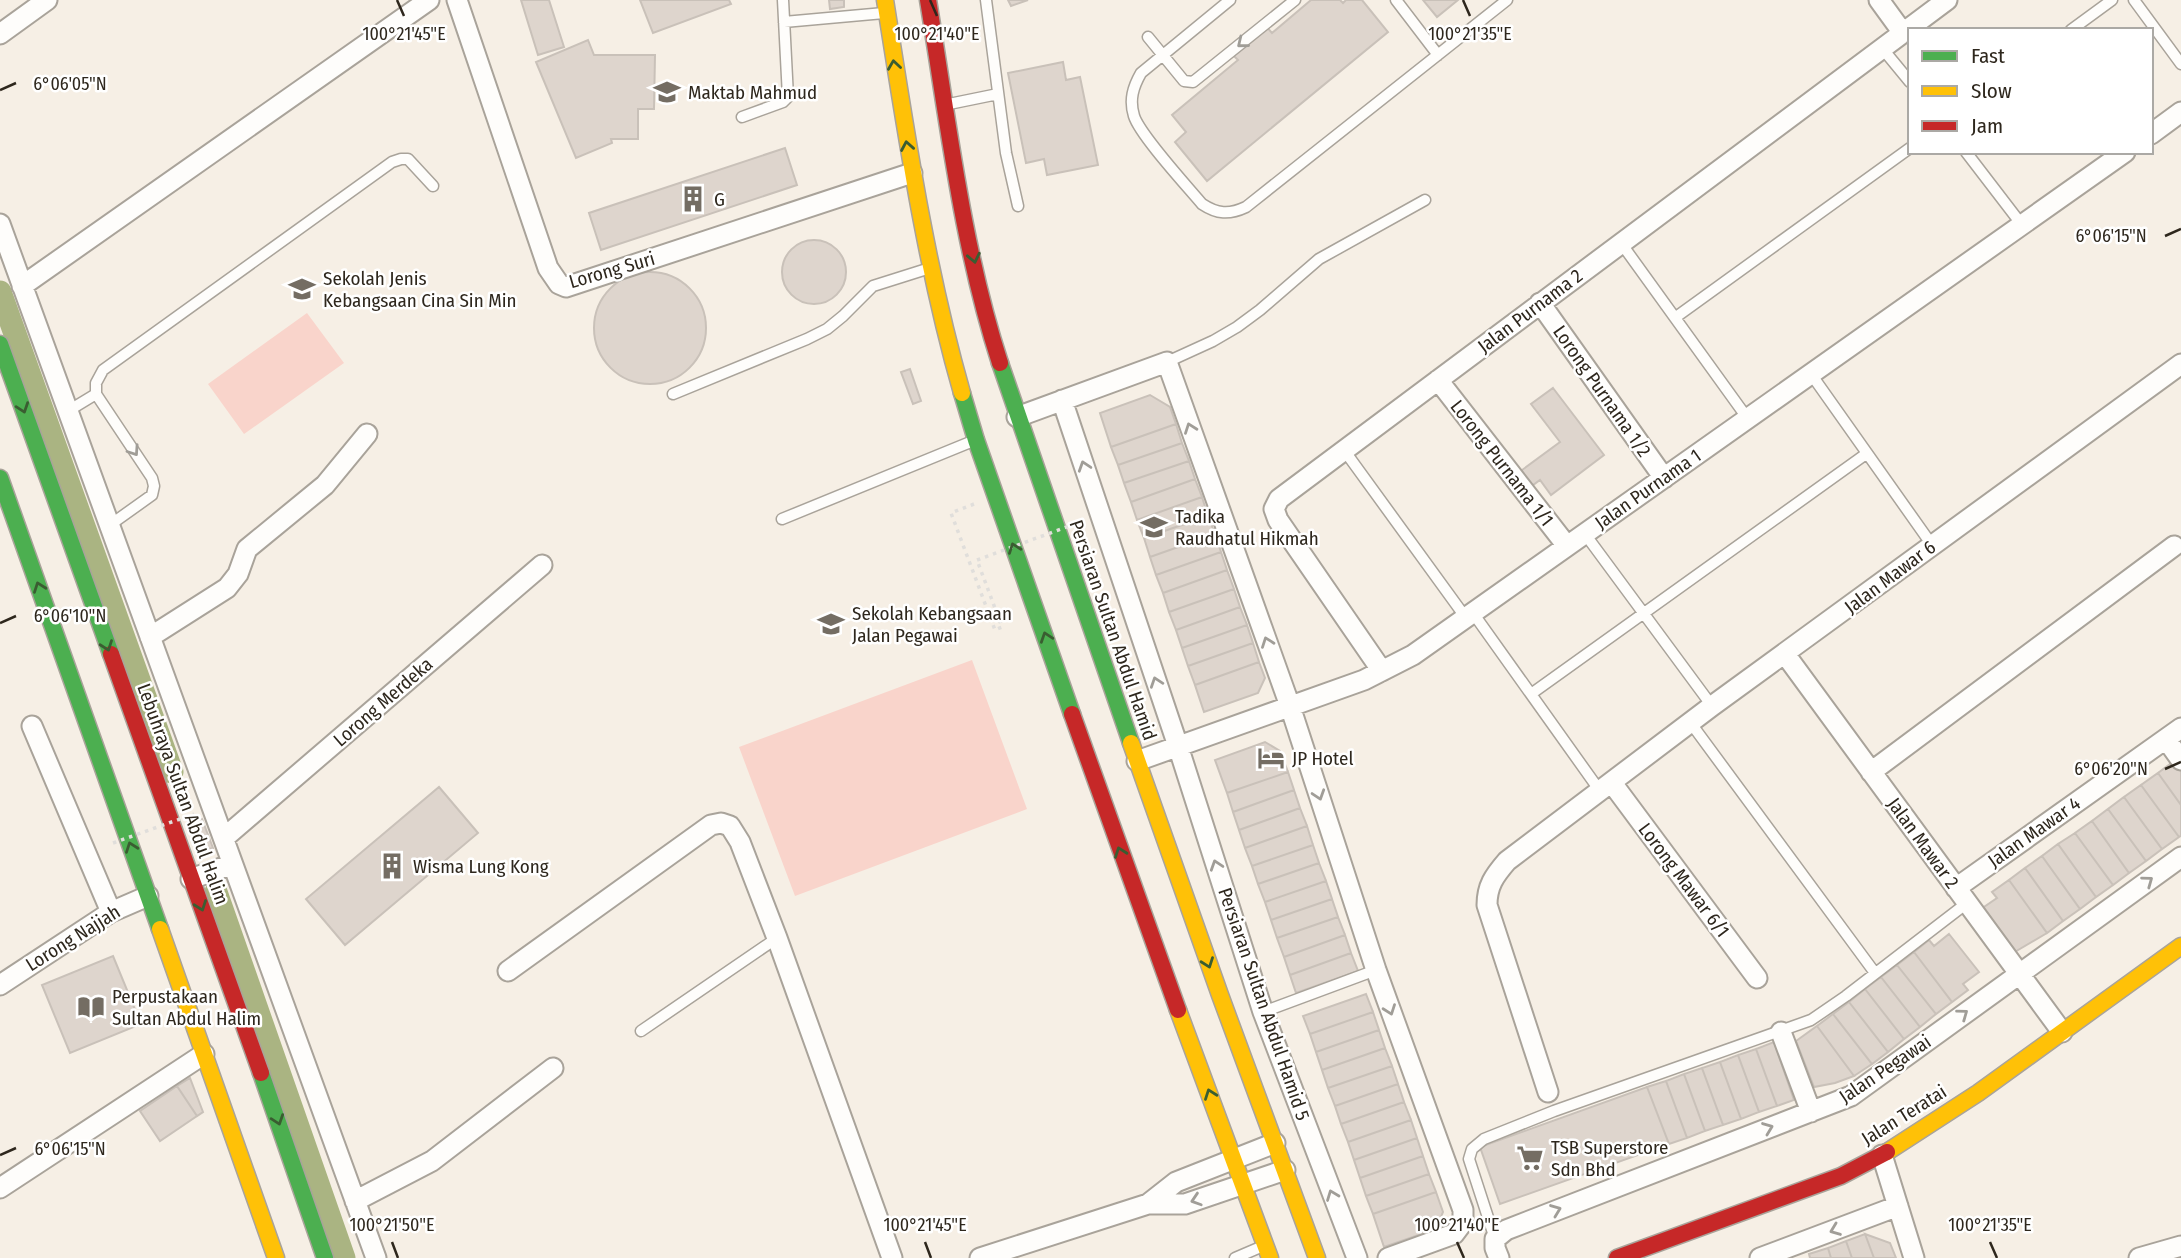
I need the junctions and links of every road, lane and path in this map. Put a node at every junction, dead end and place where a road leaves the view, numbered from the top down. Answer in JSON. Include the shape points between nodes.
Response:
{"nodes":[{"id":1,"x":47,"y":0,"type":"edge"},
{"id":2,"x":429,"y":0,"type":"edge"},
{"id":3,"x":457,"y":0,"type":"edge"},
{"id":4,"x":782,"y":0,"type":"edge"},
{"id":5,"x":928,"y":0,"type":"edge"},
{"id":6,"x":986,"y":0,"type":"edge"},
{"id":7,"x":1230,"y":0,"type":"edge"},
{"id":8,"x":1295,"y":0,"type":"edge"},
{"id":9,"x":1396,"y":0,"type":"edge"},
{"id":10,"x":1507,"y":0,"type":"edge"},
{"id":11,"x":1879,"y":0,"type":"edge"},
{"id":12,"x":1947,"y":0,"type":"edge"},
{"id":13,"x":2112,"y":0,"type":"edge"},
{"id":14,"x":2134,"y":0,"type":"edge"},
{"id":15,"x":886,"y":6,"type":"edge"},
{"id":16,"x":784,"y":22,"type":"junction"},
{"id":17,"x":1910,"y":28,"type":"edge"},
{"id":18,"x":2074,"y":28,"type":"edge"},
{"id":19,"x":1908,"y":29,"type":"edge"},
{"id":20,"x":1903,"y":33,"type":"junction"},
{"id":21,"x":0,"y":34,"type":"edge"},
{"id":22,"x":1148,"y":37,"type":"dead end"},
{"id":23,"x":1882,"y":48,"type":"junction"},
{"id":24,"x":1162,"y":55,"type":"junction"},
{"id":25,"x":1438,"y":55,"type":"junction"},
{"id":26,"x":2181,"y":64,"type":"edge"},
{"id":27,"x":1908,"y":80,"type":"edge"},
{"id":28,"x":998,"y":94,"type":"junction"},
{"id":29,"x":937,"y":109,"type":"junction"},
{"id":30,"x":2181,"y":113,"type":"edge"},
{"id":31,"x":742,"y":117,"type":"dead end"},
{"id":32,"x":902,"y":117,"type":"junction"},
{"id":33,"x":2153,"y":133,"type":"edge"},
{"id":34,"x":1908,"y":149,"type":"edge"},
{"id":35,"x":1968,"y":154,"type":"edge"},
{"id":36,"x":2122,"y":154,"type":"edge"},
{"id":37,"x":912,"y":173,"type":"junction"},
{"id":38,"x":432,"y":186,"type":"dead end"},
{"id":39,"x":1425,"y":200,"type":"dead end"},
{"id":40,"x":1018,"y":206,"type":"dead end"},
{"id":41,"x":0,"y":224,"type":"edge"},
{"id":42,"x":2022,"y":225,"type":"junction"},
{"id":43,"x":1621,"y":243,"type":"junction"},
{"id":44,"x":932,"y":268,"type":"junction"},
{"id":45,"x":22,"y":286,"type":"junction"},
{"id":46,"x":1540,"y":303,"type":"junction"},
{"id":47,"x":1676,"y":317,"type":"junction"},
{"id":48,"x":0,"y":344,"type":"edge"},
{"id":49,"x":1167,"y":362,"type":"junction"},
{"id":50,"x":2181,"y":364,"type":"edge"},
{"id":51,"x":1811,"y":374,"type":"junction"},
{"id":52,"x":1438,"y":380,"type":"junction"},
{"id":53,"x":96,"y":394,"type":"junction"},
{"id":54,"x":673,"y":394,"type":"dead end"},
{"id":55,"x":1062,"y":400,"type":"junction"},
{"id":56,"x":68,"y":411,"type":"junction"},
{"id":57,"x":1017,"y":417,"type":"junction"},
{"id":58,"x":1748,"y":419,"type":"junction"},
{"id":59,"x":367,"y":434,"type":"dead end"},
{"id":60,"x":976,"y":440,"type":"junction"},
{"id":61,"x":1344,"y":450,"type":"junction"},
{"id":62,"x":1866,"y":454,"type":"junction"},
{"id":63,"x":0,"y":478,"type":"edge"},
{"id":64,"x":1664,"y":478,"type":"junction"},
{"id":65,"x":995,"y":496,"type":"junction"},
{"id":66,"x":4,"y":502,"type":"edge"},
{"id":67,"x":782,"y":519,"type":"dead end"},
{"id":68,"x":1072,"y":524,"type":"dead end"},
{"id":69,"x":110,"y":525,"type":"junction"},
{"id":70,"x":1585,"y":534,"type":"junction"},
{"id":71,"x":1932,"y":545,"type":"junction"},
{"id":72,"x":2174,"y":546,"type":"dead end"},
{"id":73,"x":1567,"y":547,"type":"junction"},
{"id":74,"x":542,"y":565,"type":"dead end"},
{"id":75,"x":1643,"y":614,"type":"junction"},
{"id":76,"x":1470,"y":616,"type":"junction"},
{"id":77,"x":150,"y":637,"type":"junction"},
{"id":78,"x":1785,"y":654,"type":"junction"},
{"id":79,"x":1382,"y":671,"type":"junction"},
{"id":80,"x":1531,"y":694,"type":"junction"},
{"id":81,"x":1290,"y":706,"type":"junction"},
{"id":82,"x":1712,"y":706,"type":"junction"},
{"id":83,"x":1690,"y":722,"type":"junction"},
{"id":84,"x":32,"y":726,"type":"dead end"},
{"id":85,"x":2173,"y":733,"type":"edge"},
{"id":86,"x":1178,"y":746,"type":"junction"},
{"id":87,"x":2181,"y":760,"type":"edge"},
{"id":88,"x":1137,"y":761,"type":"junction"},
{"id":89,"x":1871,"y":772,"type":"junction"},
{"id":90,"x":1606,"y":787,"type":"junction"},
{"id":91,"x":194,"y":814,"type":"dead end"},
{"id":92,"x":223,"y":838,"type":"junction"},
{"id":93,"x":113,"y":844,"type":"dead end"},
{"id":94,"x":2181,"y":857,"type":"edge"},
{"id":95,"x":232,"y":864,"type":"junction"},
{"id":96,"x":191,"y":879,"type":"junction"},
{"id":97,"x":1961,"y":895,"type":"junction"},
{"id":98,"x":148,"y":896,"type":"junction"},
{"id":99,"x":111,"y":912,"type":"junction"},
{"id":100,"x":777,"y":938,"type":"junction"},
{"id":101,"x":2181,"y":946,"type":"edge"},
{"id":102,"x":1376,"y":970,"type":"junction"},
{"id":103,"x":508,"y":971,"type":"dead end"},
{"id":104,"x":2019,"y":973,"type":"junction"},
{"id":105,"x":1875,"y":974,"type":"junction"},
{"id":106,"x":1757,"y":978,"type":"dead end"},
{"id":107,"x":0,"y":985,"type":"edge"},
{"id":108,"x":1263,"y":1012,"type":"junction"},
{"id":109,"x":641,"y":1031,"type":"dead end"},
{"id":110,"x":1780,"y":1032,"type":"junction"},
{"id":111,"x":2062,"y":1032,"type":"junction"},
{"id":112,"x":204,"y":1054,"type":"junction"},
{"id":113,"x":553,"y":1068,"type":"dead end"},
{"id":114,"x":1548,"y":1091,"type":"dead end"},
{"id":115,"x":1811,"y":1112,"type":"junction"},
{"id":116,"x":1275,"y":1143,"type":"junction"},
{"id":117,"x":1882,"y":1155,"type":"junction"},
{"id":118,"x":1233,"y":1158,"type":"junction"},
{"id":119,"x":1284,"y":1170,"type":"junction"},
{"id":120,"x":1242,"y":1185,"type":"junction"},
{"id":121,"x":0,"y":1188,"type":"edge"},
{"id":122,"x":355,"y":1201,"type":"junction"},
{"id":123,"x":1148,"y":1204,"type":"junction"},
{"id":124,"x":1898,"y":1206,"type":"junction"},
{"id":125,"x":2181,"y":1246,"type":"edge"},
{"id":126,"x":1497,"y":1248,"type":"edge"},
{"id":127,"x":1267,"y":1251,"type":"edge"},
{"id":128,"x":276,"y":1258,"type":"edge"},
{"id":129,"x":325,"y":1258,"type":"edge"},
{"id":130,"x":376,"y":1258,"type":"edge"},
{"id":131,"x":892,"y":1258,"type":"edge"},
{"id":132,"x":980,"y":1258,"type":"edge"},
{"id":133,"x":1235,"y":1258,"type":"edge"},
{"id":134,"x":1317,"y":1258,"type":"edge"},
{"id":135,"x":1357,"y":1258,"type":"edge"},
{"id":136,"x":1388,"y":1258,"type":"edge"},
{"id":137,"x":1617,"y":1258,"type":"edge"},
{"id":138,"x":1760,"y":1258,"type":"edge"},
{"id":139,"x":1914,"y":1258,"type":"edge"},
{"id":140,"x":2139,"y":1258,"type":"edge"}],
"edges":[{"from":1,"to":21,"type":"street"},
{"from":2,"to":45,"type":"street"},
{"from":3,"to":37,"type":"street","name":"Lorong Suri","via":[[548,268],[566,287]]},
{"from":4,"to":16,"type":"lane"},
{"from":5,"to":29,"type":"main road","name":"Persiaran Sultan Abdul Hamid"},
{"from":6,"to":28,"type":"lane"},
{"from":7,"to":24,"type":"lane"},
{"from":8,"to":24,"type":"lane","one_way":true,"via":[[1194,82],[1184,80]]},
{"from":9,"to":25,"type":"lane"},
{"from":10,"to":25,"type":"lane"},
{"from":11,"to":20,"type":"street"},
{"from":12,"to":17,"type":"street","name":"Jalan Purnama 2"},
{"from":13,"to":18,"type":"lane"},
{"from":14,"to":26,"type":"lane"},
{"from":15,"to":16,"type":"lane"},
{"from":32,"to":15,"type":"main road","one_way":true},
{"from":16,"to":31,"type":"lane","via":[[788,97]]},
{"from":19,"to":20,"type":"street","name":"Jalan Purnama 2"},
{"from":20,"to":23,"type":"street","name":"Jalan Purnama 2"},
{"from":22,"to":24,"type":"lane"},
{"from":23,"to":27,"type":"lane"},
{"from":23,"to":43,"type":"street","name":"Jalan Purnama 2"},
{"from":24,"to":25,"type":"lane","via":[[1135,82],[1131,103],[1137,124],[1202,204],[1221,213],[1246,207]]},
{"from":28,"to":29,"type":"lane"},
{"from":28,"to":40,"type":"lane"},
{"from":29,"to":32,"type":"main road"},
{"from":29,"to":57,"type":"main road","name":"Persiaran Sultan Abdul Hamid","one_way":true,"via":[[960,191],[989,329]]},
{"from":30,"to":33,"type":"street"},
{"from":37,"to":32,"type":"main road","one_way":true},
{"from":34,"to":47,"type":"lane"},
{"from":35,"to":42,"type":"lane"},
{"from":36,"to":42,"type":"street","name":"Jalan Purnama 1"},
{"from":37,"to":44,"type":"main road"},
{"from":38,"to":53,"type":"lane","via":[[408,159],[392,162],[103,370]]},
{"from":39,"to":49,"type":"lane","via":[[1319,259],[1229,332]]},
{"from":41,"to":45,"type":"street"},
{"from":42,"to":51,"type":"street","name":"Jalan Purnama 1"},
{"from":43,"to":46,"type":"street","name":"Jalan Purnama 2"},
{"from":43,"to":47,"type":"lane"},
{"from":44,"to":54,"type":"lane","via":[[873,286],[827,329]]},
{"from":44,"to":60,"type":"main road"},
{"from":45,"to":56,"type":"street"},
{"from":46,"to":52,"type":"street","name":"Jalan Purnama 2"},
{"from":46,"to":64,"type":"street","name":"Lorong Purnama 1/2"},
{"from":47,"to":58,"type":"lane"},
{"from":48,"to":96,"type":"main road","name":"Lebuhraya Sultan Abdul Halim","one_way":true},
{"from":49,"to":55,"type":"street"},
{"from":81,"to":49,"type":"street","one_way":true},
{"from":50,"to":71,"type":"street","name":"Jalan Mawar 6"},
{"from":51,"to":58,"type":"street","name":"Jalan Purnama 1"},
{"from":51,"to":62,"type":"lane"},
{"from":52,"to":61,"type":"street","name":"Jalan Purnama 2"},
{"from":52,"to":73,"type":"street","name":"Lorong Purnama 1/1"},
{"from":53,"to":56,"type":"lane"},
{"from":53,"to":69,"type":"lane","one_way":true,"via":[[154,486],[152,495]]},
{"from":55,"to":57,"type":"street"},
{"from":86,"to":55,"type":"street","name":"Persiaran Sultan Abdul Hamid 5","one_way":true},
{"from":56,"to":69,"type":"street"},
{"from":57,"to":88,"type":"main road","name":"Persiaran Sultan Abdul Hamid"},
{"from":58,"to":64,"type":"street","name":"Jalan Purnama 1"},
{"from":59,"to":77,"type":"street","via":[[325,485],[247,549],[227,588]]},
{"from":60,"to":65,"type":"main road"},
{"from":60,"to":67,"type":"lane"},
{"from":61,"to":76,"type":"lane"},
{"from":61,"to":79,"type":"street","name":"Jalan Purnama 2","via":[[1279,499],[1275,509],[1278,520]]},
{"from":62,"to":71,"type":"lane"},
{"from":62,"to":75,"type":"lane"},
{"from":63,"to":66,"type":"main road"},
{"from":64,"to":70,"type":"street","name":"Jalan Purnama 1"},
{"from":65,"to":68,"type":"path","bridge":true,"via":[[951,513],[995,630],[1002,627],[977,560]]},
{"from":118,"to":65,"type":"main road","one_way":true},
{"from":98,"to":66,"type":"main road","one_way":true},
{"from":69,"to":77,"type":"street"},
{"from":70,"to":73,"type":"street","name":"Jalan Purnama 1"},
{"from":70,"to":75,"type":"lane"},
{"from":71,"to":78,"type":"street","name":"Jalan Mawar 6"},
{"from":72,"to":89,"type":"street"},
{"from":73,"to":76,"type":"street","name":"Jalan Purnama 1"},
{"from":74,"to":92,"type":"street","name":"Lorong Merdeka"},
{"from":75,"to":80,"type":"lane"},
{"from":75,"to":82,"type":"lane"},
{"from":76,"to":79,"type":"street","name":"Jalan Purnama 1"},
{"from":76,"to":80,"type":"lane"},
{"from":77,"to":92,"type":"street"},
{"from":78,"to":82,"type":"street","name":"Jalan Mawar 6"},
{"from":78,"to":89,"type":"street","name":"Jalan Mawar 2"},
{"from":79,"to":81,"type":"street","name":"Jalan Purnama 1"},
{"from":80,"to":90,"type":"lane"},
{"from":81,"to":86,"type":"street","name":"Jalan Purnama 1"},
{"from":81,"to":102,"type":"street","one_way":true},
{"from":82,"to":83,"type":"street","name":"Jalan Mawar 6"},
{"from":83,"to":90,"type":"street","name":"Jalan Mawar 6"},
{"from":83,"to":105,"type":"lane"},
{"from":84,"to":99,"type":"street"},
{"from":85,"to":87,"type":"street"},
{"from":85,"to":97,"type":"street","name":"Jalan Mawar 4"},
{"from":86,"to":88,"type":"street","name":"Jalan Purnama 1"},
{"from":108,"to":86,"type":"street","name":"Persiaran Sultan Abdul Hamid 5","one_way":true},
{"from":88,"to":116,"type":"main road","name":"Persiaran Sultan Abdul Hamid","one_way":true},
{"from":89,"to":97,"type":"street","name":"Jalan Mawar 2"},
{"from":90,"to":106,"type":"street","name":"Lorong Mawar 6/1"},
{"from":90,"to":114,"type":"street","name":"Jalan Mawar 6","via":[[1507,862],[1487,890]]},
{"from":91,"to":93,"type":"path","bridge":true},
{"from":92,"to":95,"type":"street"},
{"from":104,"to":94,"type":"street","name":"Jalan Pegawai","one_way":true},
{"from":95,"to":96,"type":"street"},
{"from":95,"to":122,"type":"street"},
{"from":96,"to":129,"type":"main road","name":"Lebuhraya Sultan Abdul Halim","one_way":true},
{"from":97,"to":104,"type":"street","name":"Jalan Mawar 2"},
{"from":97,"to":105,"type":"lane"},
{"from":98,"to":99,"type":"street","name":"Lorong Najjah"},
{"from":98,"to":112,"type":"main road"},
{"from":99,"to":107,"type":"street","name":"Lorong Najjah"},
{"from":100,"to":103,"type":"street","via":[[740,842],[730,826],[721,823],[711,825]]},
{"from":100,"to":109,"type":"lane"},
{"from":100,"to":131,"type":"street"},
{"from":101,"to":111,"type":"main road","name":"Jalan Teratai"},
{"from":102,"to":108,"type":"lane"},
{"from":102,"to":136,"type":"street","one_way":true,"via":[[1463,1210],[1463,1222],[1454,1234]]},
{"from":104,"to":111,"type":"street","name":"Jalan Mawar 2"},
{"from":115,"to":104,"type":"street","name":"Jalan Pegawai","one_way":true,"via":[[1851,1096]]},
{"from":105,"to":110,"type":"lane","via":[[1811,1020]]},
{"from":135,"to":108,"type":"street","name":"Persiaran Sultan Abdul Hamid 5","one_way":true},
{"from":110,"to":115,"type":"street"},
{"from":110,"to":126,"type":"lane","via":[[1484,1139],[1472,1149],[1469,1159]]},
{"from":111,"to":117,"type":"main road","name":"Jalan Teratai"},
{"from":112,"to":121,"type":"street"},
{"from":112,"to":128,"type":"main road"},
{"from":113,"to":122,"type":"street","via":[[432,1161]]},
{"from":126,"to":115,"type":"street","name":"Jalan Pegawai","one_way":true,"via":[[1506,1230]]},
{"from":116,"to":118,"type":"street"},
{"from":116,"to":119,"type":"main road","name":"Persiaran Sultan Abdul Hamid"},
{"from":117,"to":124,"type":"street"},
{"from":117,"to":137,"type":"main road","name":"Jalan Teratai","via":[[1841,1175]]},
{"from":118,"to":120,"type":"main road"},
{"from":118,"to":123,"type":"street","via":[[1176,1182]]},
{"from":119,"to":120,"type":"street"},
{"from":119,"to":134,"type":"main road","name":"Persiaran Sultan Abdul Hamid"},
{"from":120,"to":123,"type":"street","one_way":true,"via":[[1185,1204]]},
{"from":120,"to":127,"type":"main road"},
{"from":122,"to":130,"type":"street"},
{"from":123,"to":132,"type":"street"},
{"from":124,"to":138,"type":"street","one_way":true},
{"from":124,"to":139,"type":"street"},
{"from":125,"to":140,"type":"street"},
{"from":127,"to":133,"type":"lane"}]}
